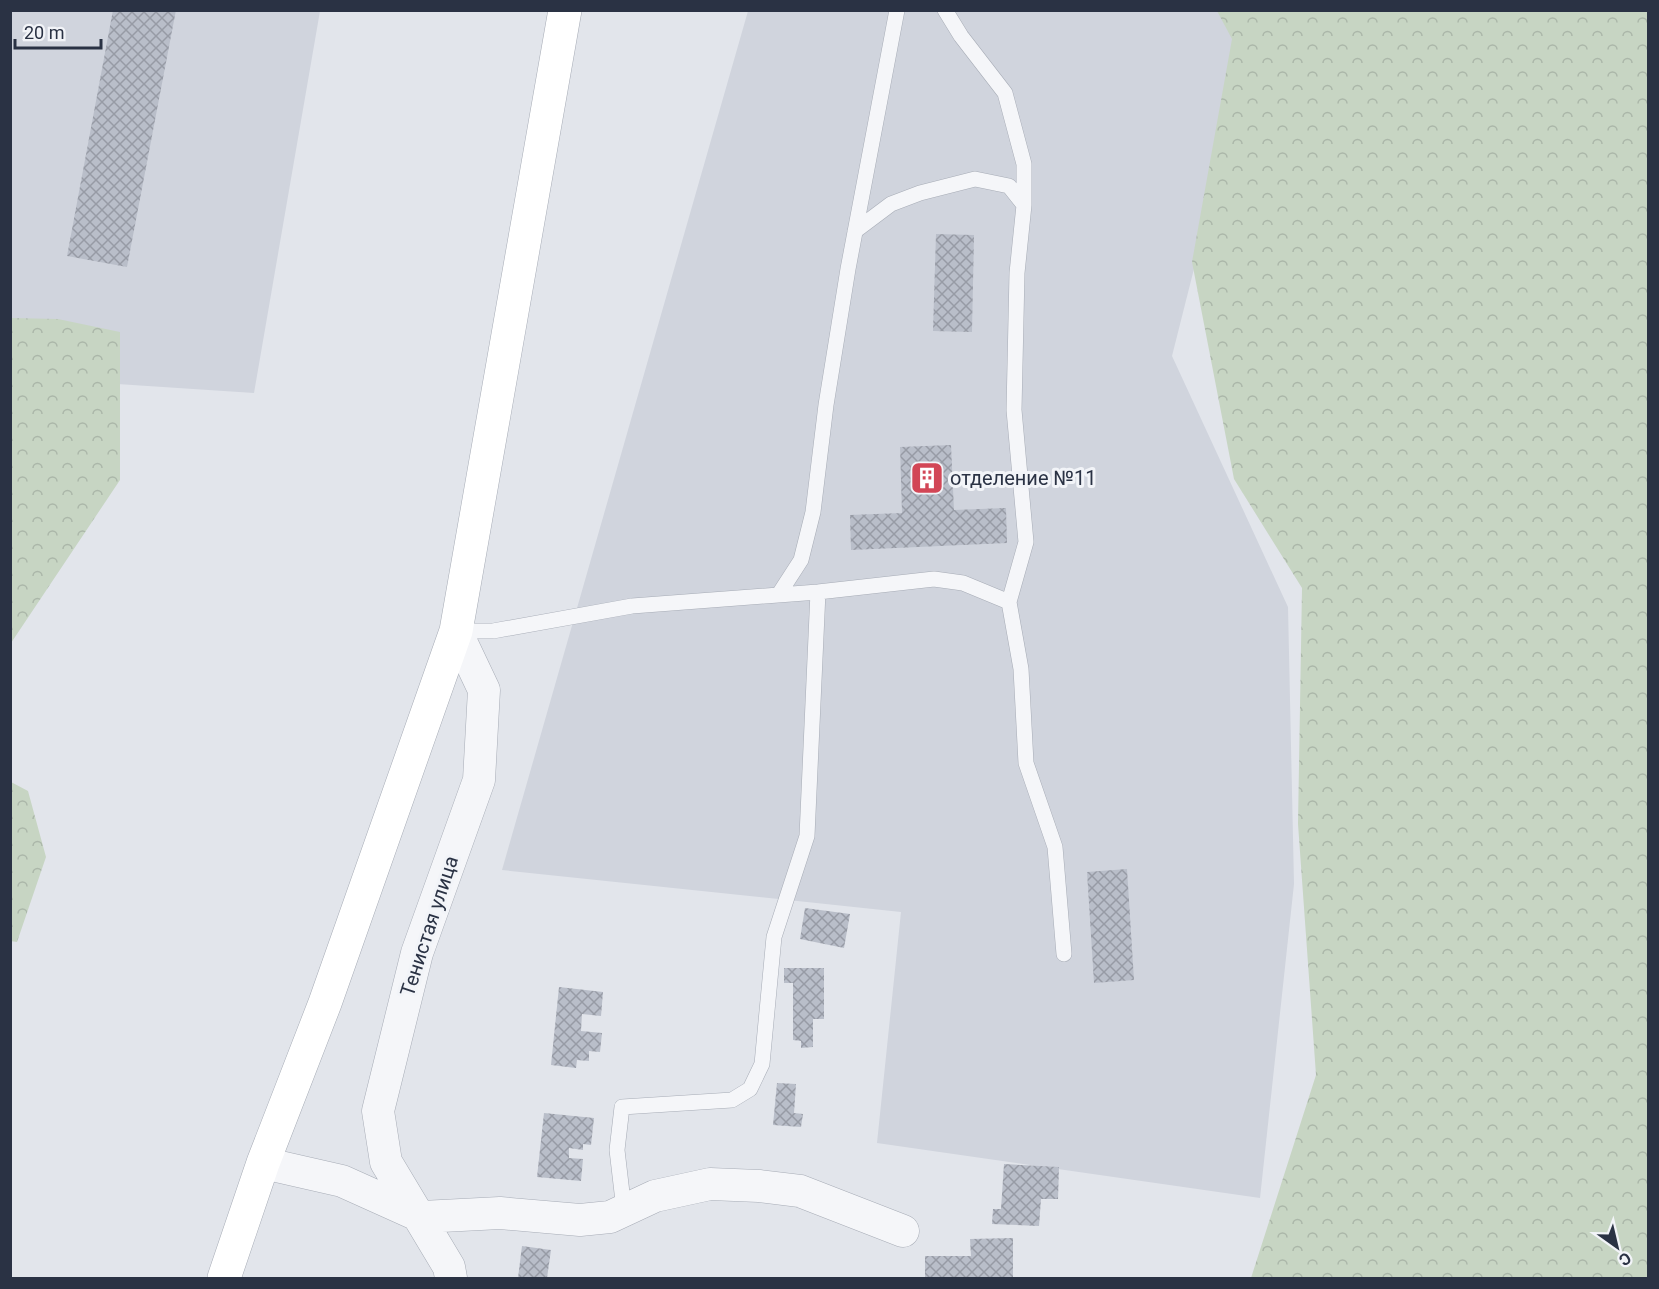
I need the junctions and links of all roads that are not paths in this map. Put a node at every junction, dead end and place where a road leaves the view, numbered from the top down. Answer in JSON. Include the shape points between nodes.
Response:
{"nodes":[{"id":1,"x":565,"y":10,"type":"edge"},
{"id":2,"x":897,"y":10,"type":"edge"},
{"id":3,"x":945,"y":10,"type":"edge"},
{"id":4,"x":1024,"y":205,"type":"junction"},
{"id":5,"x":855,"y":231,"type":"junction"},
{"id":6,"x":818,"y":592,"type":"junction"},
{"id":7,"x":779,"y":594,"type":"junction"},
{"id":8,"x":1009,"y":602,"type":"junction"},
{"id":9,"x":456,"y":631,"type":"junction"},
{"id":10,"x":1064,"y":954,"type":"dead end"},
{"id":11,"x":263,"y":1163,"type":"junction"},
{"id":12,"x":624,"y":1210,"type":"junction"},
{"id":13,"x":422,"y":1217,"type":"junction"},
{"id":14,"x":903,"y":1232,"type":"dead end"},
{"id":15,"x":224,"y":1278,"type":"edge"},
{"id":16,"x":451,"y":1278,"type":"edge"}],
"edges":[{"from":1,"to":9,"type":"street"},
{"from":2,"to":5,"type":"lane"},
{"from":3,"to":4,"type":"lane","via":[[1005,93],[1024,164]]},
{"from":4,"to":5,"type":"lane","via":[[1009,186],[975,179],[891,204]]},
{"from":4,"to":8,"type":"lane","via":[[1017,273],[1014,410],[1026,543]]},
{"from":5,"to":7,"type":"lane","via":[[813,512],[801,560]]},
{"from":6,"to":7,"type":"lane"},
{"from":6,"to":8,"type":"lane","via":[[934,579],[963,583]]},
{"from":6,"to":12,"type":"lane","via":[[807,836],[774,937],[762,1064],[750,1089],[732,1100],[622,1107],[618,1150]]},
{"from":7,"to":9,"type":"lane","via":[[632,606],[493,631]]},
{"from":8,"to":10,"type":"lane","via":[[1021,669],[1026,764],[1055,847]]},
{"from":9,"to":11,"type":"street","via":[[325,1003]]},
{"from":9,"to":13,"type":"street","name":"Тенистая улица","via":[[484,690],[479,780],[417,953],[378,1111],[386,1162]]},
{"from":11,"to":13,"type":"street","via":[[342,1181]]},
{"from":11,"to":15,"type":"street"},
{"from":12,"to":13,"type":"street","via":[[610,1217],[580,1220],[500,1214]]},
{"from":12,"to":14,"type":"street","via":[[656,1196],[710,1184],[759,1186],[800,1191]]},
{"from":13,"to":16,"type":"street","name":"Тенистая улица"}]}
